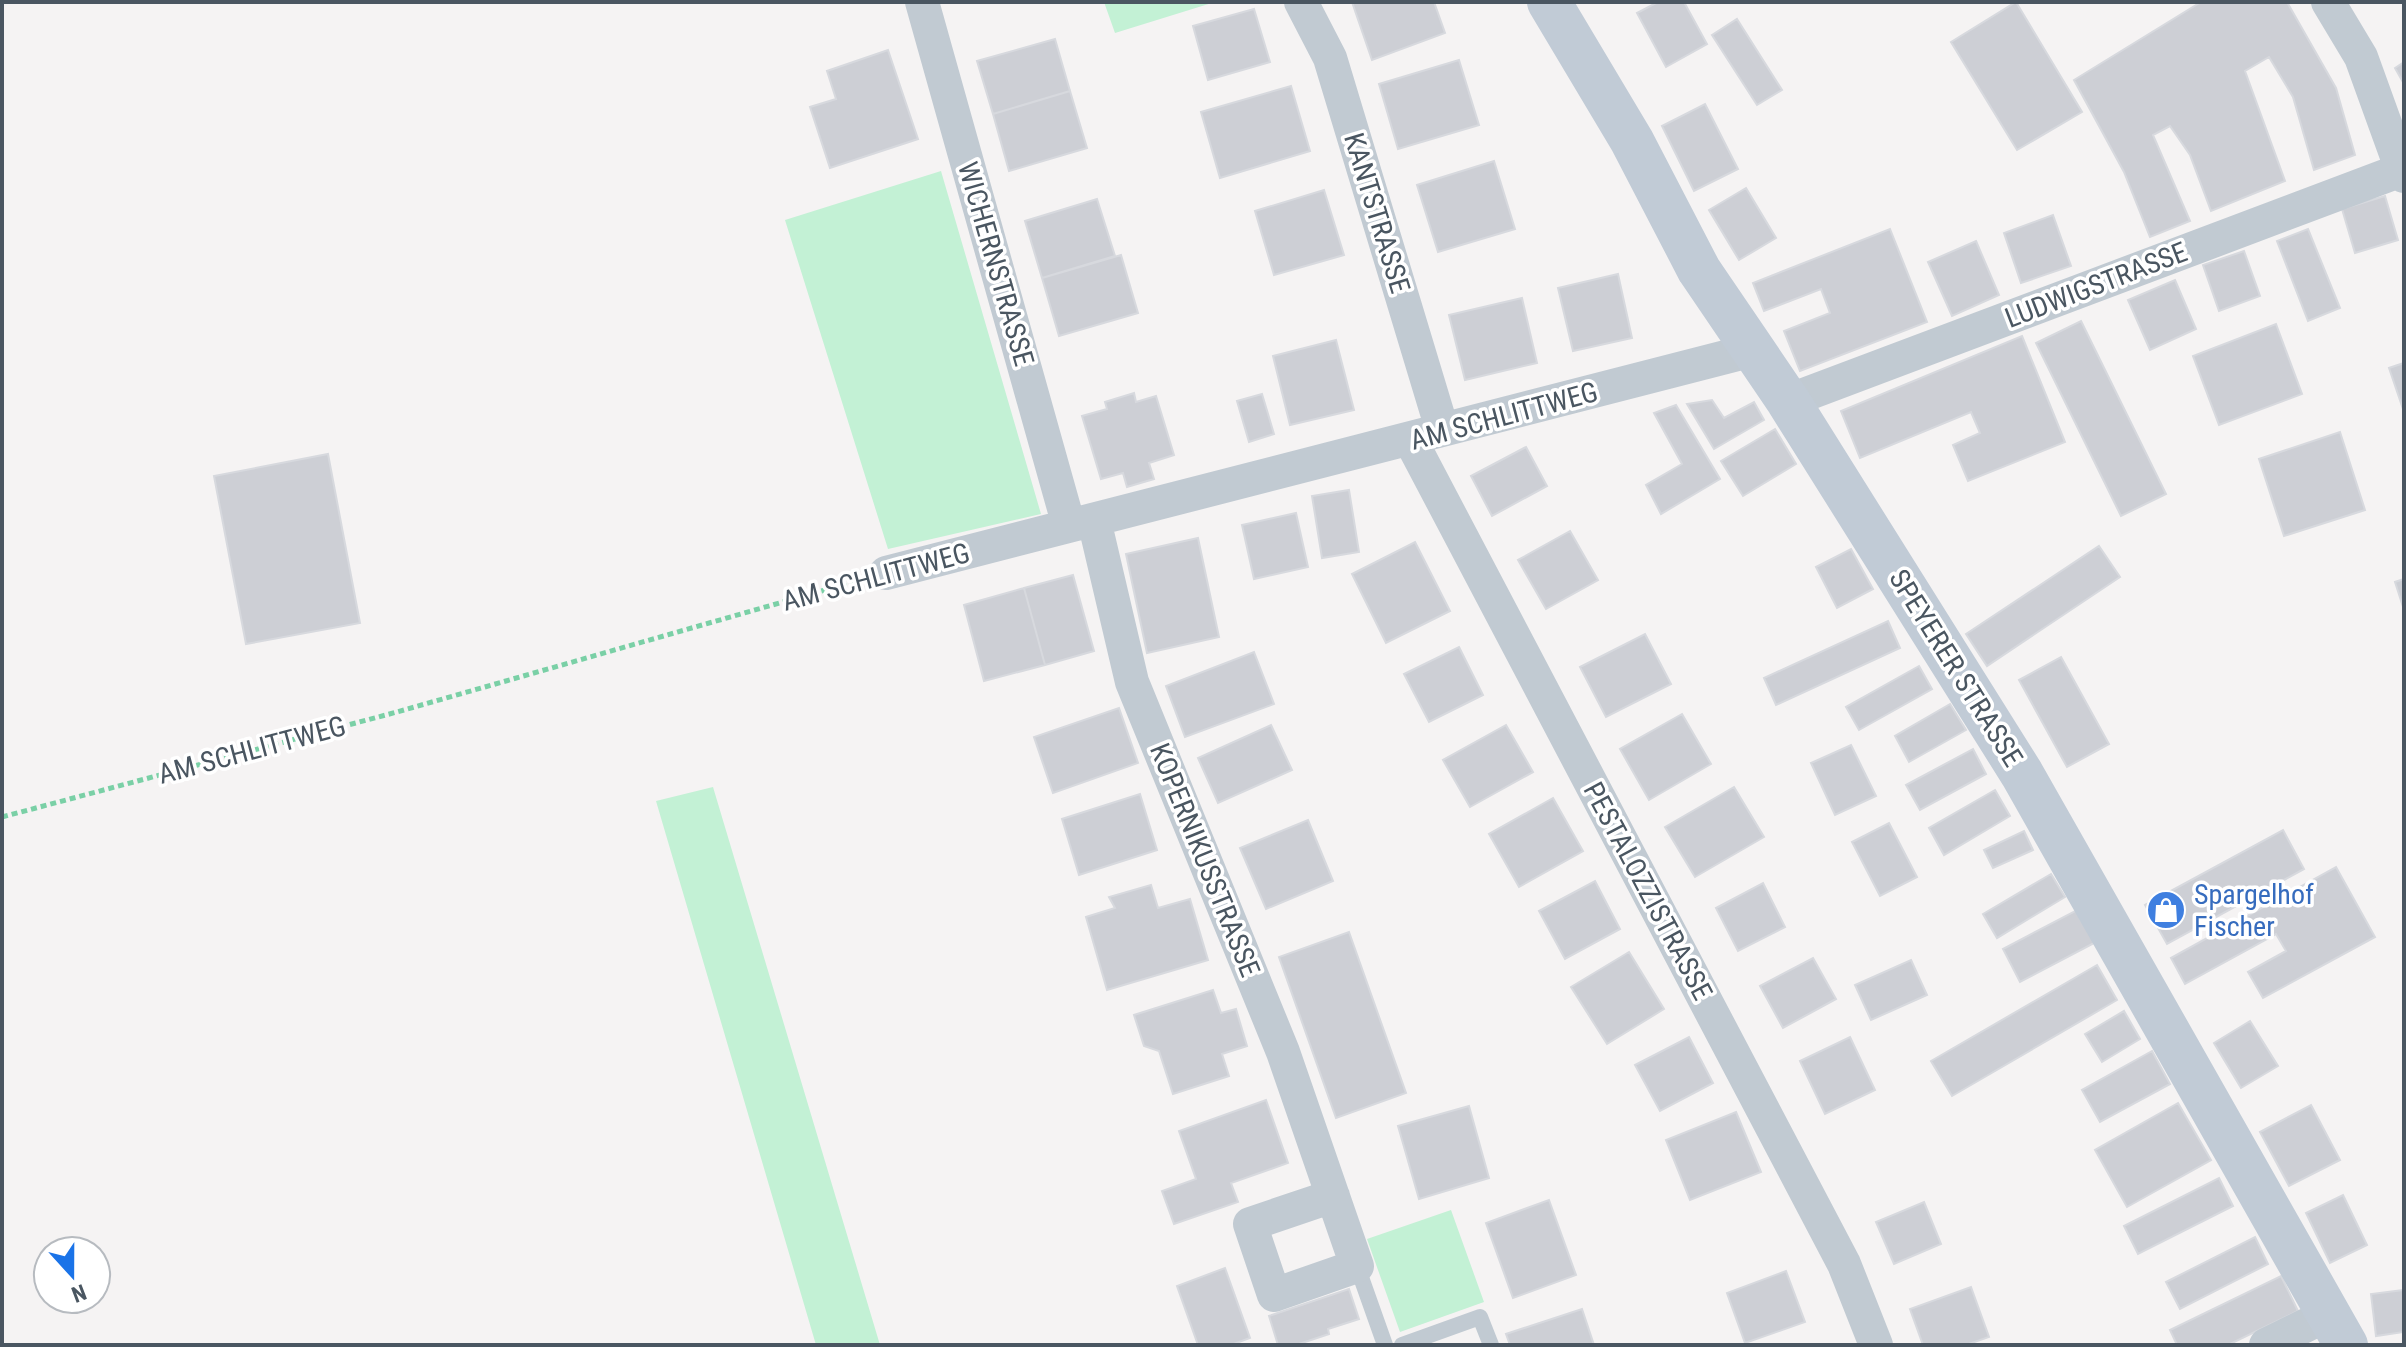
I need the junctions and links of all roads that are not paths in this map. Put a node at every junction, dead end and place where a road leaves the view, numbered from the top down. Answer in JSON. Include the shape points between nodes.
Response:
{"nodes":[{"id":1,"x":922,"y":2,"type":"edge"},
{"id":2,"x":1301,"y":2,"type":"edge"},
{"id":3,"x":1549,"y":2,"type":"edge"},
{"id":4,"x":2328,"y":2,"type":"edge"},
{"id":5,"x":2403,"y":171,"type":"edge"},
{"id":6,"x":1753,"y":350,"type":"junction"},
{"id":7,"x":1788,"y":401,"type":"junction"},
{"id":8,"x":1427,"y":435,"type":"junction"},
{"id":9,"x":1082,"y":523,"type":"junction"},
{"id":10,"x":886,"y":573,"type":"road end"},
{"id":11,"x":1333,"y":1196,"type":"junction"},
{"id":12,"x":1357,"y":1266,"type":"junction"},
{"id":13,"x":2337,"y":1330,"type":"edge"},
{"id":14,"x":1385,"y":1345,"type":"edge"},
{"id":15,"x":1402,"y":1345,"type":"edge"},
{"id":16,"x":1491,"y":1345,"type":"edge"},
{"id":17,"x":1876,"y":1345,"type":"edge"},
{"id":18,"x":2266,"y":1345,"type":"edge"}],
"edges":[{"from":1,"to":9,"type":"street","name":"WICHERNSTRASSE"},
{"from":2,"to":8,"type":"street","name":"KANTSTRASSE","via":[[1330,58]]},
{"from":3,"to":6,"type":"main road","name":"SPEYERER STRASSE","via":[[1632,141],[1699,270]]},
{"from":4,"to":5,"type":"street","via":[[2361,57]]},
{"from":5,"to":7,"type":"street","name":"LUDWIGSTRASSE"},
{"from":6,"to":7,"type":"main road","name":"SPEYERER STRASSE"},
{"from":6,"to":8,"type":"street","name":"AM SCHLITTWEG"},
{"from":7,"to":13,"type":"main road","name":"SPEYERER STRASSE","via":[[2022,774]]},
{"from":8,"to":9,"type":"street","name":"AM SCHLITTWEG"},
{"from":8,"to":17,"type":"street","name":"PESTALOZZISTRASSE","via":[[1844,1264]]},
{"from":9,"to":10,"type":"street","name":"AM SCHLITTWEG"},
{"from":9,"to":11,"type":"street","name":"KOPERNIKUSSTRASSE","via":[[1132,682],[1283,1052]]},
{"from":11,"to":12,"type":"street","name":"KOPERNIKUSSTRASSE"},
{"from":11,"to":12,"type":"street","via":[[1250,1224],[1274,1295]]},
{"from":12,"to":14,"type":"lane","name":"KOPERNIKUSSTRASSE"},
{"from":13,"to":18,"type":"street"},
{"from":15,"to":16,"type":"lane","via":[[1480,1317]]}]}
